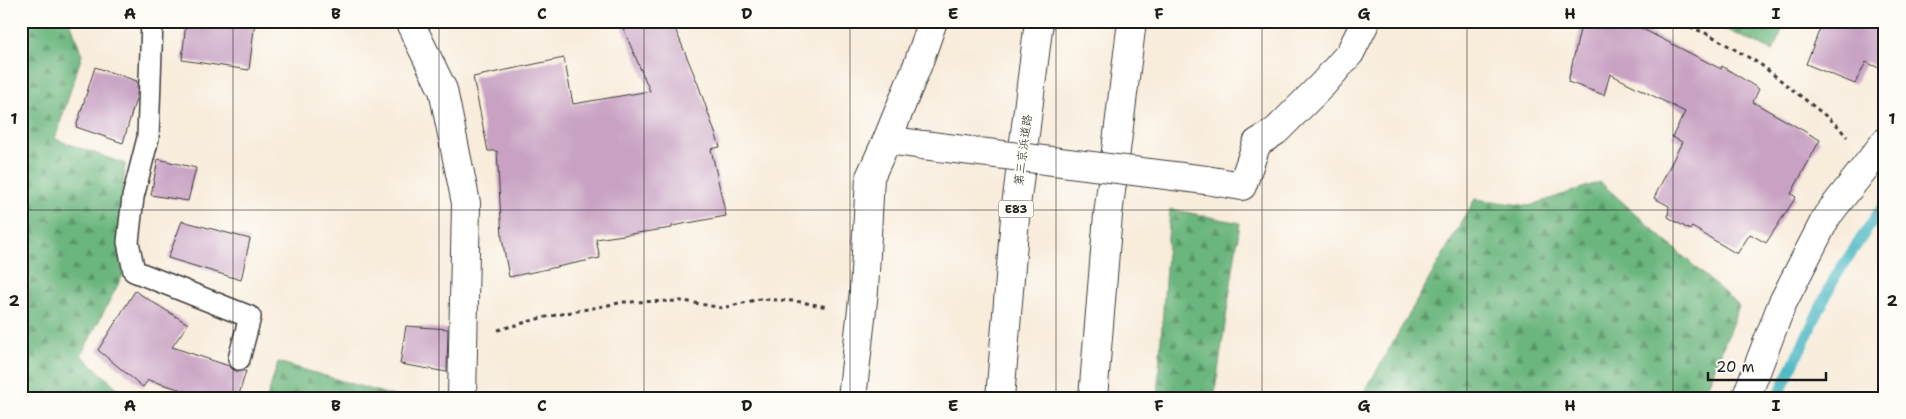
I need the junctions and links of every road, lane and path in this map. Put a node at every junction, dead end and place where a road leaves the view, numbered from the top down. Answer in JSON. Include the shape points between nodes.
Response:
{"nodes":[{"id":1,"x":152,"y":21,"type":"edge"},
{"id":2,"x":409,"y":21,"type":"edge"},
{"id":3,"x":932,"y":21,"type":"edge"},
{"id":4,"x":1040,"y":21,"type":"edge"},
{"id":5,"x":1132,"y":21,"type":"edge"},
{"id":6,"x":1366,"y":21,"type":"edge"},
{"id":7,"x":1675,"y":21,"type":"edge"},
{"id":8,"x":887,"y":140,"type":"junction"},
{"id":9,"x":1877,"y":151,"type":"edge"},
{"id":10,"x":861,"y":314,"type":"junction"},
{"id":11,"x":463,"y":340,"type":"junction"},
{"id":12,"x":239,"y":359,"type":"dead end"},
{"id":13,"x":462,"y":398,"type":"edge"},
{"id":14,"x":852,"y":398,"type":"edge"},
{"id":15,"x":1000,"y":398,"type":"edge"},
{"id":16,"x":1093,"y":398,"type":"edge"},
{"id":17,"x":1746,"y":398,"type":"edge"}],
"edges":[{"from":1,"to":12,"type":"lane","via":[[148,138],[133,197],[128,242],[134,271],[250,317]]},
{"from":2,"to":11,"type":"main road","via":[[443,90],[466,203]]},
{"from":3,"to":8,"type":"main road"},
{"from":4,"to":15,"type":"main road","name":"第三京浜道路","number":"E83","via":[[1016,206]]},
{"from":5,"to":16,"type":"main road","via":[[1108,215]]},
{"from":6,"to":8,"type":"main road","bridge":true,"via":[[1350,53],[1323,84],[1276,131],[1257,143],[1242,186]]},
{"from":7,"to":9,"type":"path","via":[[1710,35],[1760,64],[1836,124]]},
{"from":8,"to":10,"type":"main road","via":[[870,177]]},
{"from":9,"to":17,"type":"main road","via":[[1827,216],[1782,304]]},
{"from":10,"to":11,"type":"path","via":[[794,301],[760,299],[722,308],[684,300],[624,302],[541,318]]},
{"from":10,"to":14,"type":"main road"},
{"from":11,"to":13,"type":"main road"}]}
